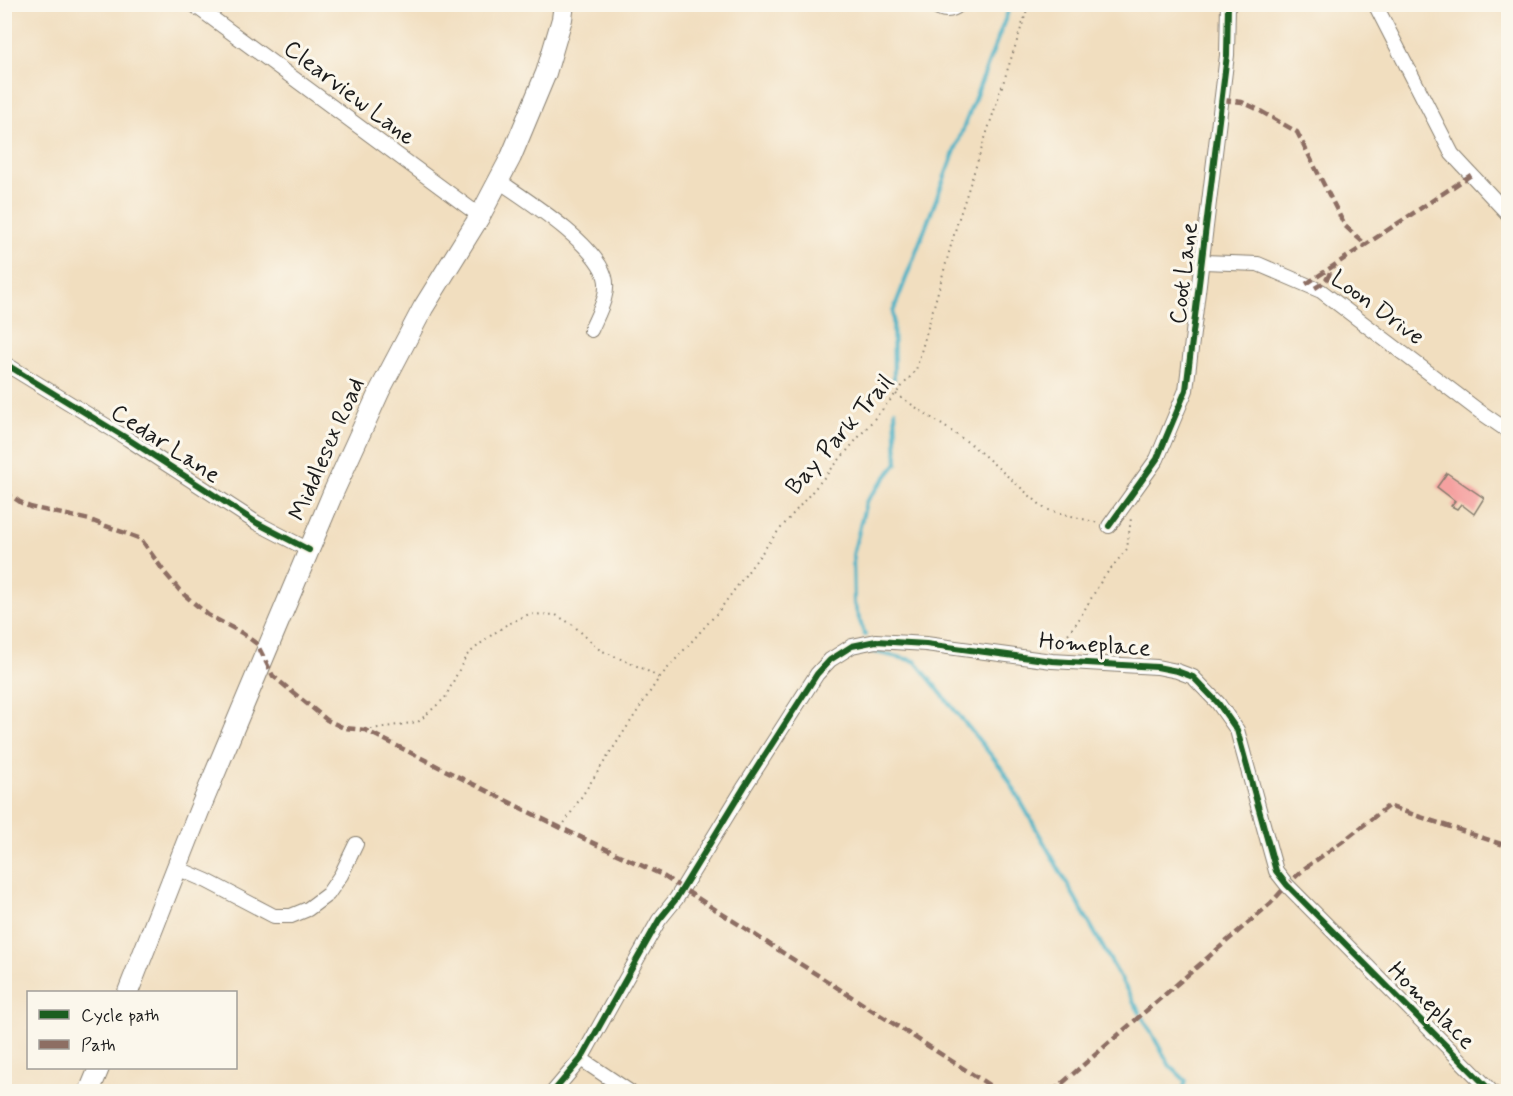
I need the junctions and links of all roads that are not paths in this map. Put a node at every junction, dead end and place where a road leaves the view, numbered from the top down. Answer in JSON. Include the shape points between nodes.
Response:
{"nodes":[{"id":1,"x":194,"y":4,"type":"edge"},
{"id":2,"x":564,"y":4,"type":"edge"},
{"id":3,"x":933,"y":4,"type":"edge"},
{"id":4,"x":960,"y":4,"type":"edge"},
{"id":5,"x":1228,"y":4,"type":"edge"},
{"id":6,"x":1375,"y":4,"type":"edge"},
{"id":7,"x":500,"y":181,"type":"junction"},
{"id":8,"x":1509,"y":214,"type":"edge"},
{"id":9,"x":480,"y":216,"type":"junction"},
{"id":10,"x":1203,"y":262,"type":"junction"},
{"id":11,"x":591,"y":330,"type":"dead end"},
{"id":12,"x":4,"y":363,"type":"edge"},
{"id":13,"x":1509,"y":431,"type":"edge"},
{"id":14,"x":1109,"y":526,"type":"road end"},
{"id":15,"x":309,"y":550,"type":"junction"},
{"id":16,"x":356,"y":844,"type":"dead end"},
{"id":17,"x":177,"y":868,"type":"junction"},
{"id":18,"x":129,"y":991,"type":"edge"},
{"id":19,"x":580,"y":1059,"type":"junction"},
{"id":20,"x":99,"y":1069,"type":"edge"},
{"id":21,"x":89,"y":1092,"type":"edge"},
{"id":22,"x":553,"y":1092,"type":"edge"},
{"id":23,"x":630,"y":1092,"type":"edge"},
{"id":24,"x":1492,"y":1092,"type":"edge"}],
"edges":[{"from":1,"to":9,"type":"street","name":"Clearview Lane"},
{"from":2,"to":7,"type":"main road","name":"Middlesex Road","via":[[546,73]]},
{"from":3,"to":4,"type":"street","via":[[944,10]]},
{"from":5,"to":10,"type":"street","name":"Coot Lane","via":[[1227,55]]},
{"from":6,"to":8,"type":"street","via":[[1452,154]]},
{"from":7,"to":9,"type":"main road","name":"Middlesex Road"},
{"from":7,"to":11,"type":"street","via":[[593,255],[605,276],[605,286],[603,303]]},
{"from":9,"to":15,"type":"main road","name":"Middlesex Road","via":[[423,308],[380,390]]},
{"from":10,"to":13,"type":"street","name":"Loon Drive","via":[[1258,264],[1320,291]]},
{"from":10,"to":14,"type":"street","name":"Coot Lane","via":[[1186,390],[1157,459]]},
{"from":12,"to":15,"type":"street","name":"Cedar Lane","via":[[257,523]]},
{"from":15,"to":17,"type":"main road","name":"Middlesex Road"},
{"from":16,"to":17,"type":"street","via":[[328,894],[291,916],[274,916]]},
{"from":17,"to":18,"type":"main road","name":"Middlesex Road"},
{"from":19,"to":22,"type":"street","name":"Homeplace"},
{"from":19,"to":23,"type":"street"},
{"from":19,"to":24,"type":"street","name":"Homeplace","via":[[659,921],[818,674],[830,660],[852,646],[876,641],[1047,660],[1157,667],[1193,677],[1237,730],[1276,871]]},
{"from":20,"to":21,"type":"main road"}]}
